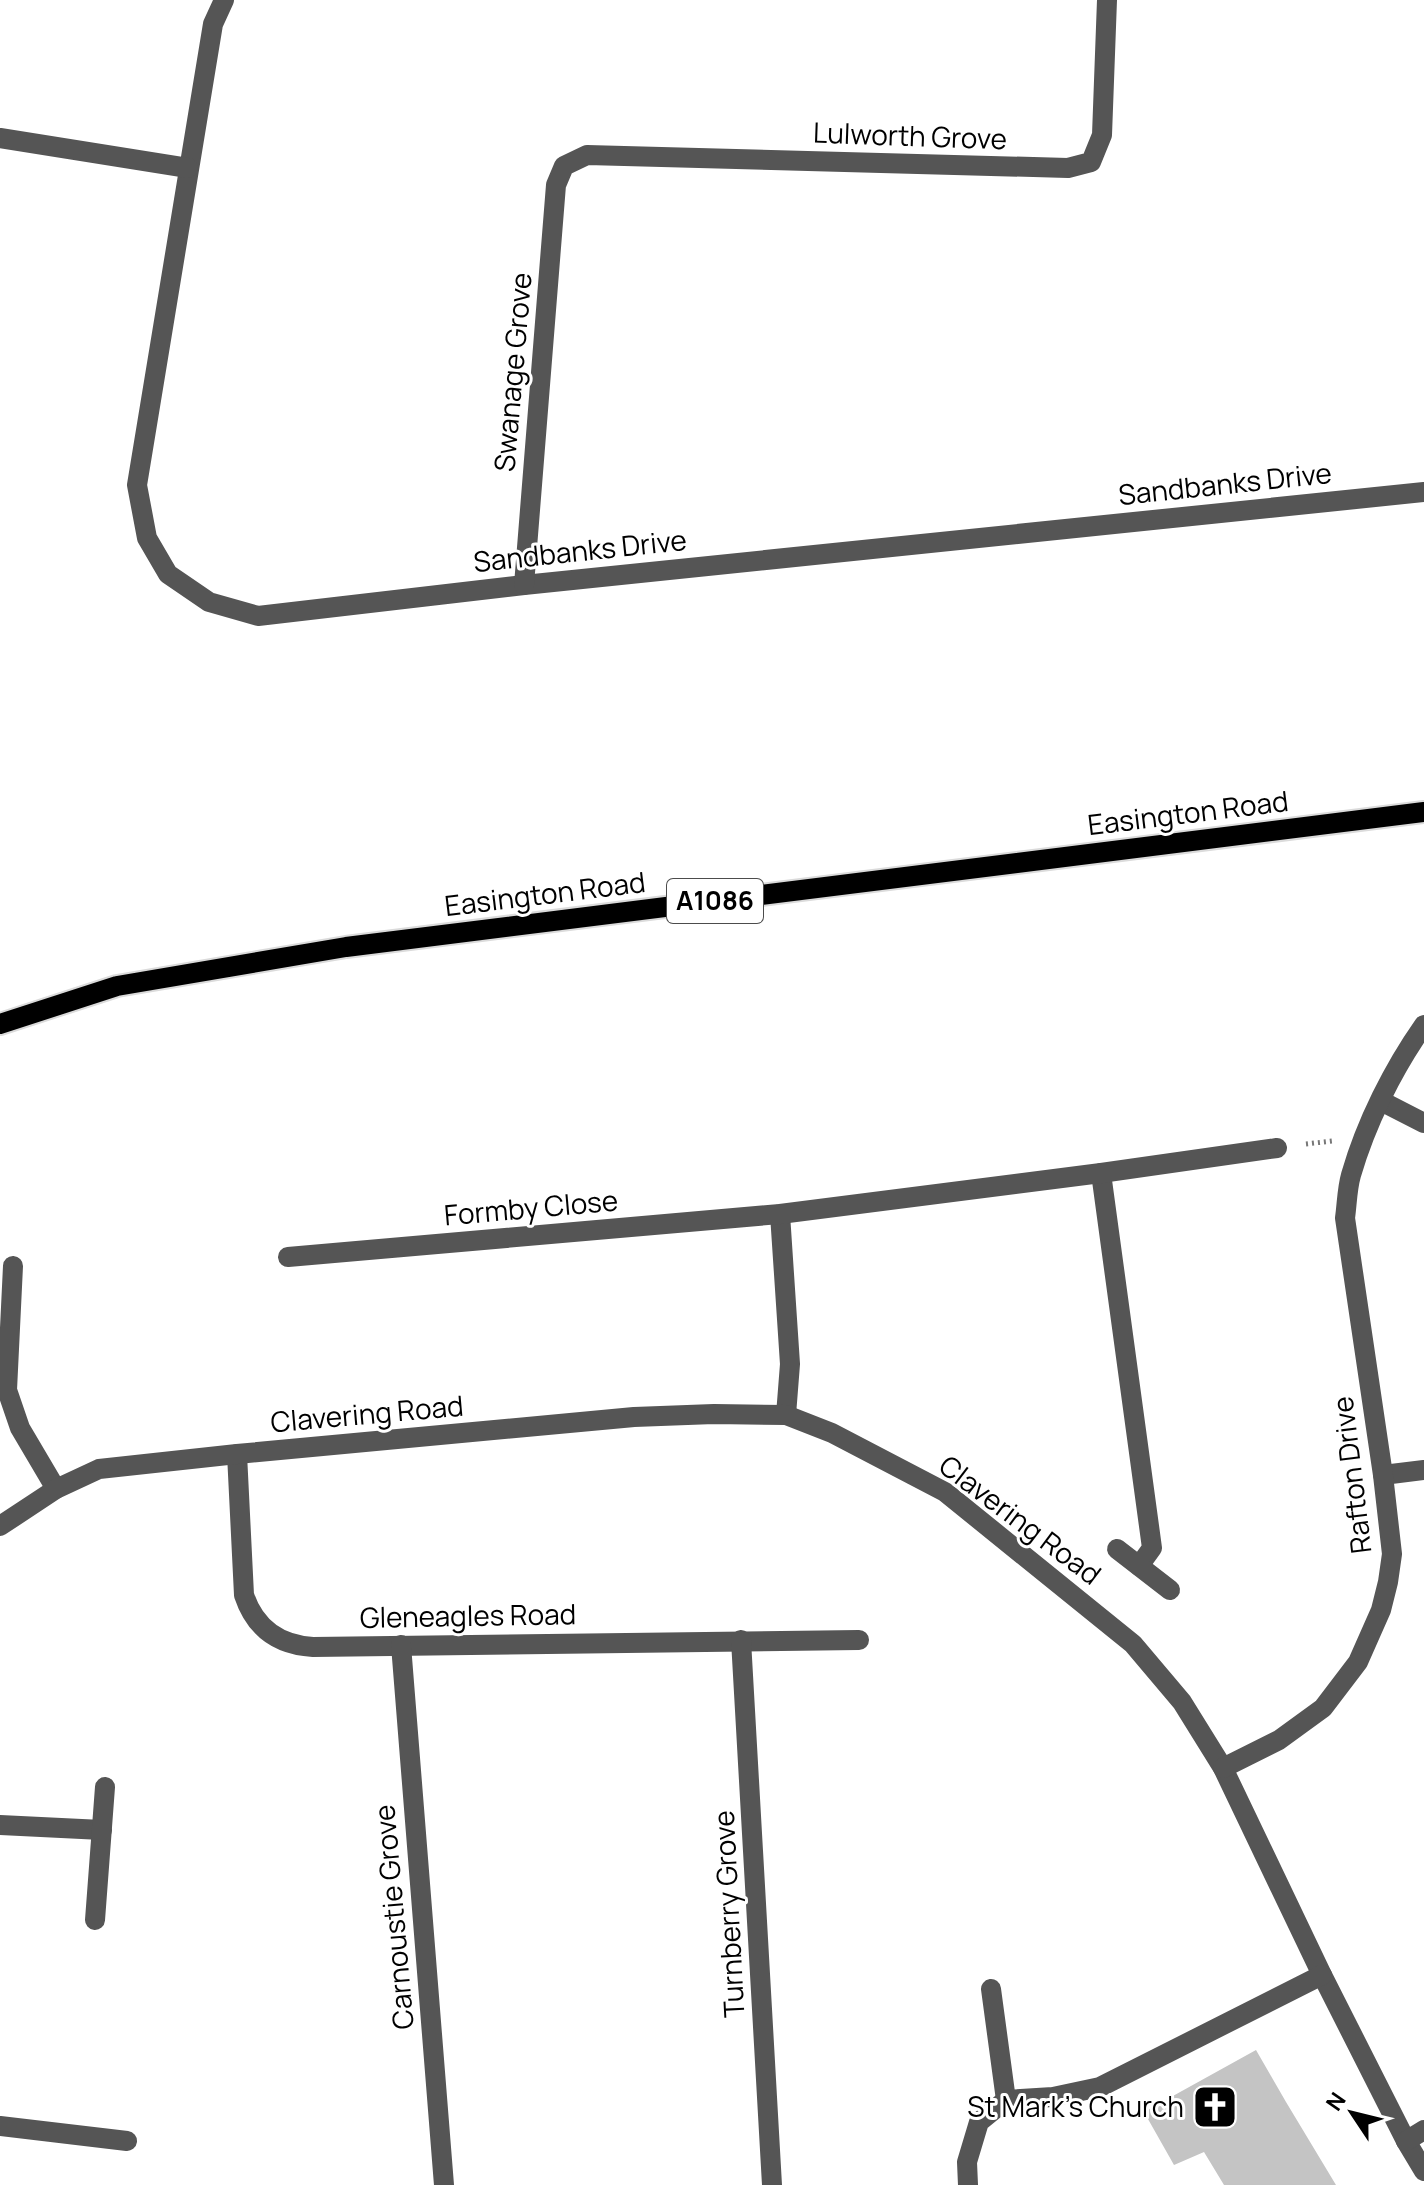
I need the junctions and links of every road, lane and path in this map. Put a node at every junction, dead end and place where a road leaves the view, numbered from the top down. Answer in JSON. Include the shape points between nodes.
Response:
{"nodes":[{"id":1,"x":224,"y":0,"type":"edge"},
{"id":2,"x":1107,"y":0,"type":"edge"},
{"id":3,"x":0,"y":138,"type":"edge"},
{"id":4,"x":564,"y":166,"type":"joint"},
{"id":5,"x":188,"y":168,"type":"junction"},
{"id":6,"x":1424,"y":492,"type":"edge"},
{"id":7,"x":524,"y":585,"type":"junction"},
{"id":8,"x":1424,"y":812,"type":"edge"},
{"id":9,"x":4,"y":1025,"type":"edge"},
{"id":10,"x":1424,"y":1025,"type":"edge"},
{"id":11,"x":1381,"y":1101,"type":"junction"},
{"id":12,"x":1424,"y":1123,"type":"edge"},
{"id":13,"x":1365,"y":1137,"type":"junction"},
{"id":14,"x":1277,"y":1148,"type":"joint"},
{"id":15,"x":1101,"y":1173,"type":"junction"},
{"id":16,"x":780,"y":1214,"type":"junction"},
{"id":17,"x":288,"y":1257,"type":"dead end"},
{"id":18,"x":13,"y":1266,"type":"dead end"},
{"id":19,"x":4,"y":1337,"type":"edge"},
{"id":20,"x":786,"y":1415,"type":"junction"},
{"id":21,"x":237,"y":1454,"type":"junction"},
{"id":22,"x":1424,"y":1470,"type":"edge"},
{"id":23,"x":1383,"y":1475,"type":"junction"},
{"id":24,"x":56,"y":1489,"type":"junction"},
{"id":25,"x":0,"y":1526,"type":"edge"},
{"id":26,"x":1117,"y":1549,"type":"dead end"},
{"id":27,"x":1139,"y":1566,"type":"junction"},
{"id":28,"x":1170,"y":1590,"type":"dead end"},
{"id":29,"x":741,"y":1640,"type":"junction"},
{"id":30,"x":859,"y":1640,"type":"dead end"},
{"id":31,"x":401,"y":1645,"type":"junction"},
{"id":32,"x":1223,"y":1768,"type":"junction"},
{"id":33,"x":105,"y":1787,"type":"dead end"},
{"id":34,"x":0,"y":1825,"type":"edge"},
{"id":35,"x":102,"y":1830,"type":"junction"},
{"id":36,"x":95,"y":1920,"type":"dead end"},
{"id":37,"x":1322,"y":1975,"type":"junction"},
{"id":38,"x":991,"y":1989,"type":"dead end"},
{"id":39,"x":1006,"y":2100,"type":"junction"},
{"id":40,"x":0,"y":2126,"type":"edge"},
{"id":41,"x":1424,"y":2130,"type":"edge"},
{"id":42,"x":127,"y":2141,"type":"dead end"},
{"id":43,"x":1406,"y":2141,"type":"junction"},
{"id":44,"x":1424,"y":2171,"type":"edge"},
{"id":45,"x":444,"y":2185,"type":"edge"},
{"id":46,"x":772,"y":2185,"type":"edge"},
{"id":47,"x":968,"y":2185,"type":"edge"}],
"edges":[{"from":1,"to":5,"type":"street","name":"Sandbanks Drive","via":[[213,24]]},
{"from":2,"to":4,"type":"street","name":"Lulworth Grove","via":[[1102,135],[1091,162],[1068,168],[587,155]]},
{"from":3,"to":5,"type":"street"},
{"from":4,"to":7,"type":"street","name":"Swanage Grove","via":[[556,185]]},
{"from":5,"to":7,"type":"street","name":"Sandbanks Drive","via":[[137,485],[147,538],[168,574],[209,602],[258,616]]},
{"from":6,"to":7,"type":"street","name":"Sandbanks Drive"},
{"from":8,"to":9,"type":"main road","name":"Easington Road","number":"A1086","via":[[346,947],[117,986]]},
{"from":10,"to":11,"type":"street","name":"Rafton Drive"},
{"from":11,"to":12,"type":"street"},
{"from":11,"to":13,"type":"street","name":"Rafton Drive"},
{"from":13,"to":14,"type":"path"},
{"from":13,"to":23,"type":"street","name":"Rafton Drive","via":[[1350,1178],[1345,1218]]},
{"from":14,"to":15,"type":"street","name":"Formby Close"},
{"from":15,"to":16,"type":"street","name":"Formby Close"},
{"from":15,"to":27,"type":"street","via":[[1152,1548]]},
{"from":16,"to":17,"type":"street","name":"Formby Close"},
{"from":16,"to":20,"type":"street","via":[[790,1364]]},
{"from":18,"to":19,"type":"street"},
{"from":19,"to":24,"type":"street","via":[[7,1390],[20,1428]]},
{"from":20,"to":21,"type":"street","name":"Clavering Road","via":[[634,1417]]},
{"from":20,"to":32,"type":"street","name":"Clavering Road","via":[[870,1451],[945,1492],[1052,1576],[1133,1644],[1182,1702]]},
{"from":21,"to":24,"type":"street","name":"Clavering Road","via":[[99,1469]]},
{"from":21,"to":31,"type":"street","name":"Gleneagles Road","via":[[244,1595],[260,1625],[271,1636],[298,1646]]},
{"from":22,"to":23,"type":"street"},
{"from":23,"to":32,"type":"street","name":"Rafton Drive","via":[[1392,1554],[1381,1610],[1358,1662],[1323,1708],[1279,1740]]},
{"from":24,"to":25,"type":"street","name":"Clavering Road"},
{"from":26,"to":27,"type":"street"},
{"from":27,"to":28,"type":"street"},
{"from":29,"to":30,"type":"street","name":"Gleneagles Road"},
{"from":29,"to":31,"type":"street","name":"Gleneagles Road"},
{"from":29,"to":46,"type":"street","name":"Turnberry Grove"},
{"from":31,"to":45,"type":"street","name":"Carnoustie Grove"},
{"from":32,"to":37,"type":"street","name":"Clavering Road"},
{"from":33,"to":35,"type":"street"},
{"from":34,"to":35,"type":"street"},
{"from":35,"to":36,"type":"street"},
{"from":37,"to":39,"type":"street","via":[[1100,2087]]},
{"from":37,"to":43,"type":"street","name":"Clavering Road"},
{"from":38,"to":39,"type":"street"},
{"from":39,"to":47,"type":"street","via":[[979,2122],[967,2162]]},
{"from":40,"to":42,"type":"street"},
{"from":41,"to":43,"type":"street"},
{"from":43,"to":44,"type":"street","name":"Clavering Road"}]}
